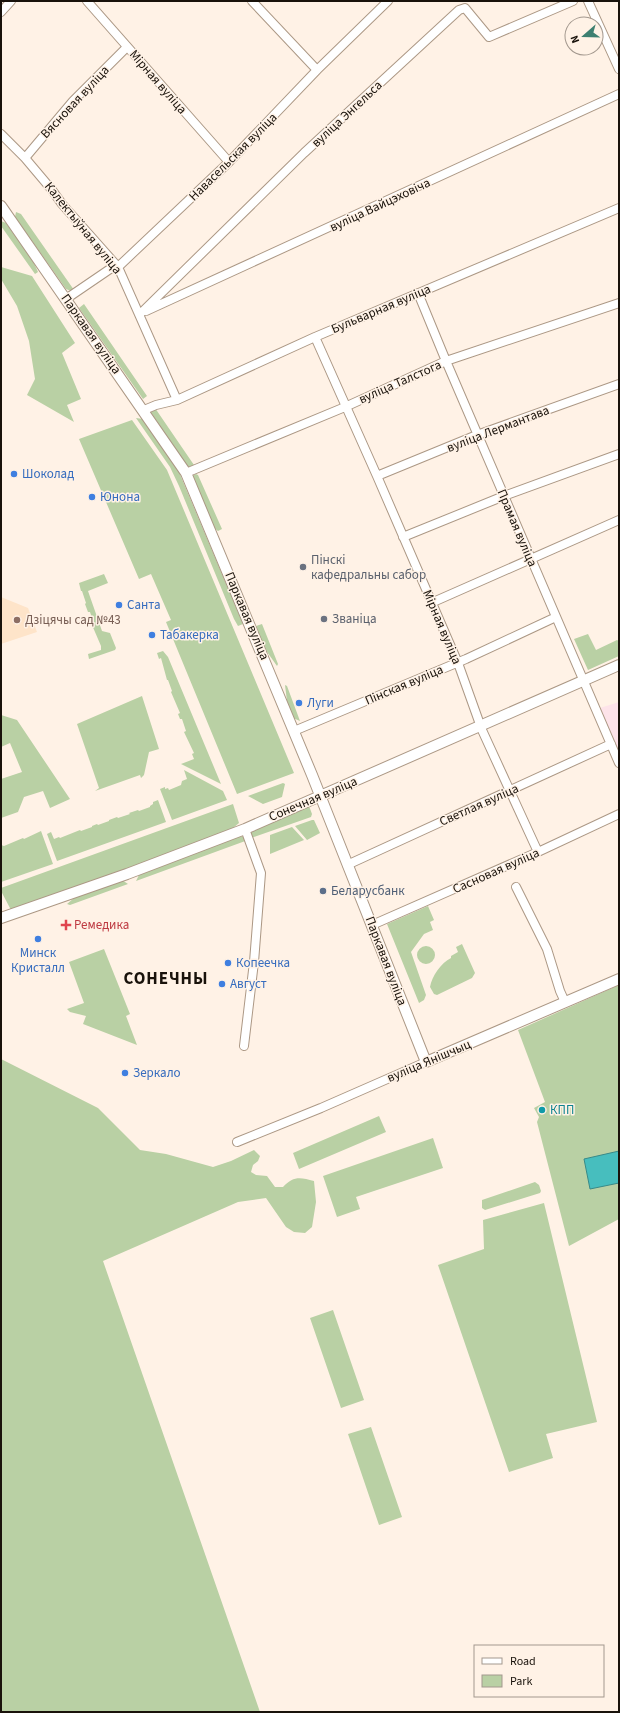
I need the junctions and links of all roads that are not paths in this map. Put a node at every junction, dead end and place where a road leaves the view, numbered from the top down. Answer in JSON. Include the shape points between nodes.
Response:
{"nodes":[{"id":1,"x":11,"y":1,"type":"edge"},
{"id":2,"x":252,"y":1,"type":"edge"},
{"id":3,"x":388,"y":1,"type":"edge"},
{"id":4,"x":573,"y":1,"type":"edge"},
{"id":5,"x":588,"y":1,"type":"edge"},
{"id":6,"x":91,"y":2,"type":"edge"},
{"id":7,"x":1,"y":12,"type":"edge"},
{"id":8,"x":128,"y":47,"type":"junction"},
{"id":9,"x":619,"y":69,"type":"edge"},
{"id":10,"x":317,"y":70,"type":"junction"},
{"id":11,"x":619,"y":94,"type":"edge"},
{"id":12,"x":1,"y":134,"type":"edge"},
{"id":13,"x":25,"y":158,"type":"junction"},
{"id":14,"x":230,"y":162,"type":"junction"},
{"id":15,"x":1,"y":206,"type":"edge"},
{"id":16,"x":619,"y":208,"type":"edge"},
{"id":17,"x":118,"y":267,"type":"junction"},
{"id":18,"x":418,"y":293,"type":"junction"},
{"id":19,"x":66,"y":299,"type":"junction"},
{"id":20,"x":619,"y":303,"type":"edge"},
{"id":21,"x":140,"y":314,"type":"junction"},
{"id":22,"x":315,"y":338,"type":"junction"},
{"id":23,"x":446,"y":361,"type":"junction"},
{"id":24,"x":619,"y":384,"type":"edge"},
{"id":25,"x":177,"y":400,"type":"junction"},
{"id":26,"x":345,"y":407,"type":"junction"},
{"id":27,"x":144,"y":410,"type":"junction"},
{"id":28,"x":477,"y":435,"type":"junction"},
{"id":29,"x":619,"y":454,"type":"edge"},
{"id":30,"x":186,"y":473,"type":"junction"},
{"id":31,"x":377,"y":476,"type":"junction"},
{"id":32,"x":504,"y":496,"type":"junction"},
{"id":33,"x":619,"y":520,"type":"edge"},
{"id":34,"x":403,"y":536,"type":"junction"},
{"id":35,"x":530,"y":558,"type":"junction"},
{"id":36,"x":431,"y":602,"type":"junction"},
{"id":37,"x":556,"y":617,"type":"junction"},
{"id":38,"x":458,"y":663,"type":"junction"},
{"id":39,"x":619,"y":665,"type":"edge"},
{"id":40,"x":583,"y":681,"type":"junction"},
{"id":41,"x":481,"y":726,"type":"junction"},
{"id":42,"x":294,"y":731,"type":"junction"},
{"id":43,"x":611,"y":744,"type":"junction"},
{"id":44,"x":619,"y":763,"type":"edge"},
{"id":45,"x":510,"y":791,"type":"junction"},
{"id":46,"x":320,"y":795,"type":"junction"},
{"id":47,"x":619,"y":814,"type":"edge"},
{"id":48,"x":245,"y":829,"type":"junction"},
{"id":49,"x":538,"y":852,"type":"junction"},
{"id":50,"x":347,"y":865,"type":"junction"},
{"id":51,"x":516,"y":887,"type":"dead end"},
{"id":52,"x":1,"y":918,"type":"edge"},
{"id":53,"x":372,"y":925,"type":"junction"},
{"id":54,"x":619,"y":979,"type":"edge"},
{"id":55,"x":565,"y":1002,"type":"junction"},
{"id":56,"x":244,"y":1046,"type":"dead end"},
{"id":57,"x":426,"y":1062,"type":"junction"},
{"id":58,"x":238,"y":1142,"type":"dead end"}],
"edges":[{"from":1,"to":7,"type":"street"},
{"from":2,"to":10,"type":"street"},
{"from":3,"to":10,"type":"street","name":"Навасельская вуліца"},
{"from":4,"to":21,"type":"street","name":"вуліца Энгельса","via":[[489,37],[465,8],[459,10],[304,154]]},
{"from":5,"to":9,"type":"street"},
{"from":6,"to":8,"type":"street","name":"Мірная вуліца"},
{"from":8,"to":13,"type":"street","name":"Вясновая вуліца","via":[[73,101]]},
{"from":8,"to":14,"type":"street","name":"Мірная вуліца"},
{"from":10,"to":14,"type":"street","name":"Навасельская вуліца"},
{"from":11,"to":21,"type":"street","name":"вуліца Вайцэховіча"},
{"from":12,"to":13,"type":"street","name":"Калектыўная вуліца"},
{"from":13,"to":17,"type":"street","name":"Калектыўная вуліца"},
{"from":14,"to":17,"type":"street","name":"Навасельская вуліца"},
{"from":15,"to":19,"type":"street","name":"Паркавая вуліца"},
{"from":16,"to":18,"type":"street","name":"Бульварная вуліца"},
{"from":17,"to":19,"type":"street","name":"Навасельская вуліца","via":[[110,269]]},
{"from":17,"to":21,"type":"street","name":"Калектыўная вуліца"},
{"from":18,"to":22,"type":"street","name":"Бульварная вуліца"},
{"from":18,"to":23,"type":"street","name":"Прамая вуліца"},
{"from":19,"to":27,"type":"street","name":"Паркавая вуліца"},
{"from":20,"to":23,"type":"street","name":"вуліца Талстога"},
{"from":21,"to":25,"type":"street","name":"Калектыўная вуліца"},
{"from":22,"to":25,"type":"street","name":"Бульварная вуліца"},
{"from":22,"to":26,"type":"street","name":"Мірная вуліца"},
{"from":23,"to":26,"type":"street","name":"вуліца Талстога"},
{"from":23,"to":28,"type":"street","name":"Прамая вуліца"},
{"from":24,"to":28,"type":"street","name":"вуліца Лермантава"},
{"from":25,"to":27,"type":"street","name":"Бульварная вуліца"},
{"from":26,"to":30,"type":"street","name":"вуліца Талстога"},
{"from":26,"to":31,"type":"street","name":"Мірная вуліца"},
{"from":27,"to":30,"type":"street","name":"Паркавая вуліца"},
{"from":28,"to":31,"type":"street","name":"вуліца Лермантава"},
{"from":28,"to":32,"type":"street","name":"Прамая вуліца"},
{"from":29,"to":32,"type":"street"},
{"from":30,"to":42,"type":"street","name":"Паркавая вуліца"},
{"from":31,"to":34,"type":"street","name":"Мірная вуліца"},
{"from":32,"to":34,"type":"street"},
{"from":32,"to":35,"type":"street","name":"Прамая вуліца"},
{"from":33,"to":35,"type":"street"},
{"from":34,"to":36,"type":"street","name":"Мірная вуліца"},
{"from":35,"to":36,"type":"street"},
{"from":35,"to":37,"type":"street","name":"Прамая вуліца"},
{"from":36,"to":38,"type":"street","name":"Мірная вуліца"},
{"from":37,"to":38,"type":"street","name":"Пінская вуліца"},
{"from":37,"to":40,"type":"street","name":"Прамая вуліца"},
{"from":38,"to":41,"type":"street","name":"Мірная вуліца"},
{"from":38,"to":42,"type":"street","name":"Пінская вуліца"},
{"from":39,"to":40,"type":"street","name":"Сонечная вуліца"},
{"from":40,"to":41,"type":"street","name":"Сонечная вуліца"},
{"from":40,"to":43,"type":"street","name":"Прамая вуліца"},
{"from":41,"to":45,"type":"street","name":"Мірная вуліца"},
{"from":41,"to":46,"type":"street","name":"Сонечная вуліца"},
{"from":42,"to":46,"type":"street","name":"Паркавая вуліца"},
{"from":43,"to":44,"type":"street","name":"Прамая вуліца"},
{"from":43,"to":45,"type":"street","name":"Светлая вуліца"},
{"from":45,"to":49,"type":"street","name":"Мірная вуліца"},
{"from":45,"to":50,"type":"street","name":"Светлая вуліца"},
{"from":46,"to":48,"type":"street","name":"Сонечная вуліца"},
{"from":46,"to":50,"type":"street","name":"Паркавая вуліца"},
{"from":47,"to":49,"type":"street","name":"Сасновая вуліца"},
{"from":48,"to":52,"type":"street","name":"Сонечная вуліца"},
{"from":48,"to":56,"type":"street","via":[[261,873]]},
{"from":49,"to":53,"type":"street","name":"Сасновая вуліца"},
{"from":50,"to":53,"type":"street","name":"Паркавая вуліца"},
{"from":51,"to":55,"type":"street","via":[[548,949]]},
{"from":53,"to":57,"type":"street","name":"Паркавая вуліца"},
{"from":54,"to":55,"type":"street","name":"вуліца Янішчыц"},
{"from":55,"to":57,"type":"street","name":"вуліца Янішчыц"},
{"from":57,"to":58,"type":"street","name":"вуліца Янішчыц"}]}
